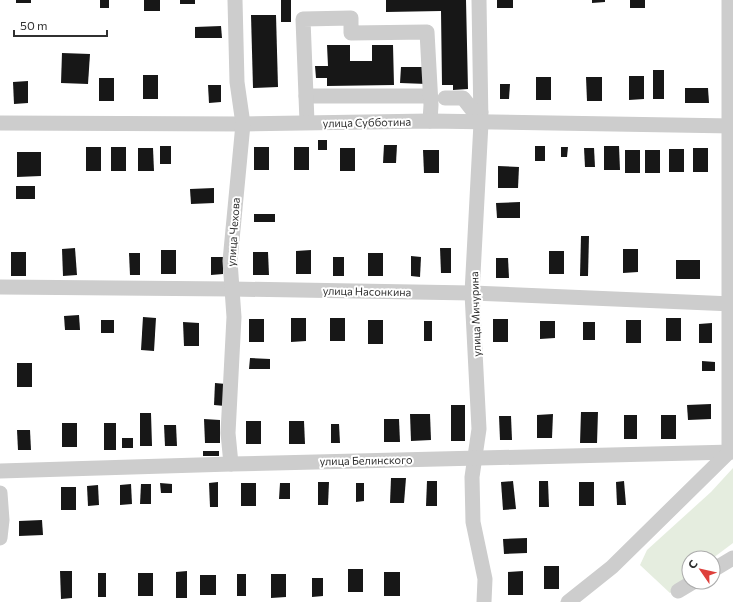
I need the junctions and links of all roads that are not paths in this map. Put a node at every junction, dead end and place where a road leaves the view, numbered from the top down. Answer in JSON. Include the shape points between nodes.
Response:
{"nodes":[{"id":1,"x":235,"y":0,"type":"edge"},
{"id":2,"x":479,"y":0,"type":"edge"},
{"id":3,"x":729,"y":0,"type":"edge"},
{"id":4,"x":306,"y":96,"type":"junction"},
{"id":5,"x":438,"y":97,"type":"junction"},
{"id":6,"x":481,"y":117,"type":"junction"},
{"id":7,"x":430,"y":121,"type":"junction"},
{"id":8,"x":307,"y":122,"type":"junction"},
{"id":9,"x":0,"y":123,"type":"edge"},
{"id":10,"x":243,"y":124,"type":"junction"},
{"id":11,"x":731,"y":126,"type":"edge"},
{"id":12,"x":0,"y":287,"type":"edge"},
{"id":13,"x":232,"y":289,"type":"junction"},
{"id":14,"x":472,"y":293,"type":"junction"},
{"id":15,"x":731,"y":304,"type":"edge"},
{"id":16,"x":731,"y":452,"type":"edge"},
{"id":17,"x":474,"y":458,"type":"junction"},
{"id":18,"x":231,"y":464,"type":"junction"},
{"id":19,"x":0,"y":471,"type":"edge"},
{"id":20,"x":0,"y":493,"type":"edge"},
{"id":21,"x":0,"y":538,"type":"edge"},
{"id":22,"x":733,"y":558,"type":"edge"},
{"id":23,"x":721,"y":565,"type":"edge"},
{"id":24,"x":681,"y":589,"type":"edge"},
{"id":25,"x":678,"y":591,"type":"dead end"},
{"id":26,"x":484,"y":602,"type":"edge"},
{"id":27,"x":568,"y":602,"type":"edge"}],
"edges":[{"from":1,"to":10,"type":"street","name":"улица Чехова","via":[[237,82]]},
{"from":2,"to":6,"type":"street","name":"улица Мичурина"},
{"from":3,"to":11,"type":"street"},
{"from":4,"to":5,"type":"street"},
{"from":4,"to":5,"type":"street","via":[[303,19],[351,18],[352,33],[427,32]]},
{"from":4,"to":8,"type":"street"},
{"from":5,"to":6,"type":"street","via":[[463,98]]},
{"from":5,"to":7,"type":"street"},
{"from":6,"to":7,"type":"street","name":"улица Субботина"},
{"from":6,"to":11,"type":"street","name":"улица Субботина"},
{"from":6,"to":14,"type":"street","name":"улица Мичурина"},
{"from":7,"to":8,"type":"street","name":"улица Субботина"},
{"from":8,"to":10,"type":"street","name":"улица Субботина"},
{"from":9,"to":10,"type":"street","name":"улица Субботина"},
{"from":10,"to":13,"type":"street","name":"улица Чехова","via":[[230,261]]},
{"from":11,"to":15,"type":"street"},
{"from":12,"to":13,"type":"street","name":"улица Насонкина"},
{"from":13,"to":14,"type":"street","name":"улица Насонкина"},
{"from":13,"to":18,"type":"street","name":"улица Чехова","via":[[234,317],[228,433]]},
{"from":14,"to":15,"type":"street","name":"улица Насонкина"},
{"from":14,"to":17,"type":"street","name":"улица Мичурина","via":[[479,429]]},
{"from":15,"to":16,"type":"street"},
{"from":16,"to":17,"type":"street","name":"улица Белинского"},
{"from":16,"to":27,"type":"street","via":[[612,567]]},
{"from":17,"to":18,"type":"street","name":"улица Белинского"},
{"from":17,"to":26,"type":"street","name":"улица Мичурина","via":[[473,522],[485,579]]},
{"from":18,"to":19,"type":"street","name":"улица Белинского"},
{"from":20,"to":21,"type":"street"},
{"from":22,"to":23,"type":"street"},
{"from":24,"to":25,"type":"street"}]}
